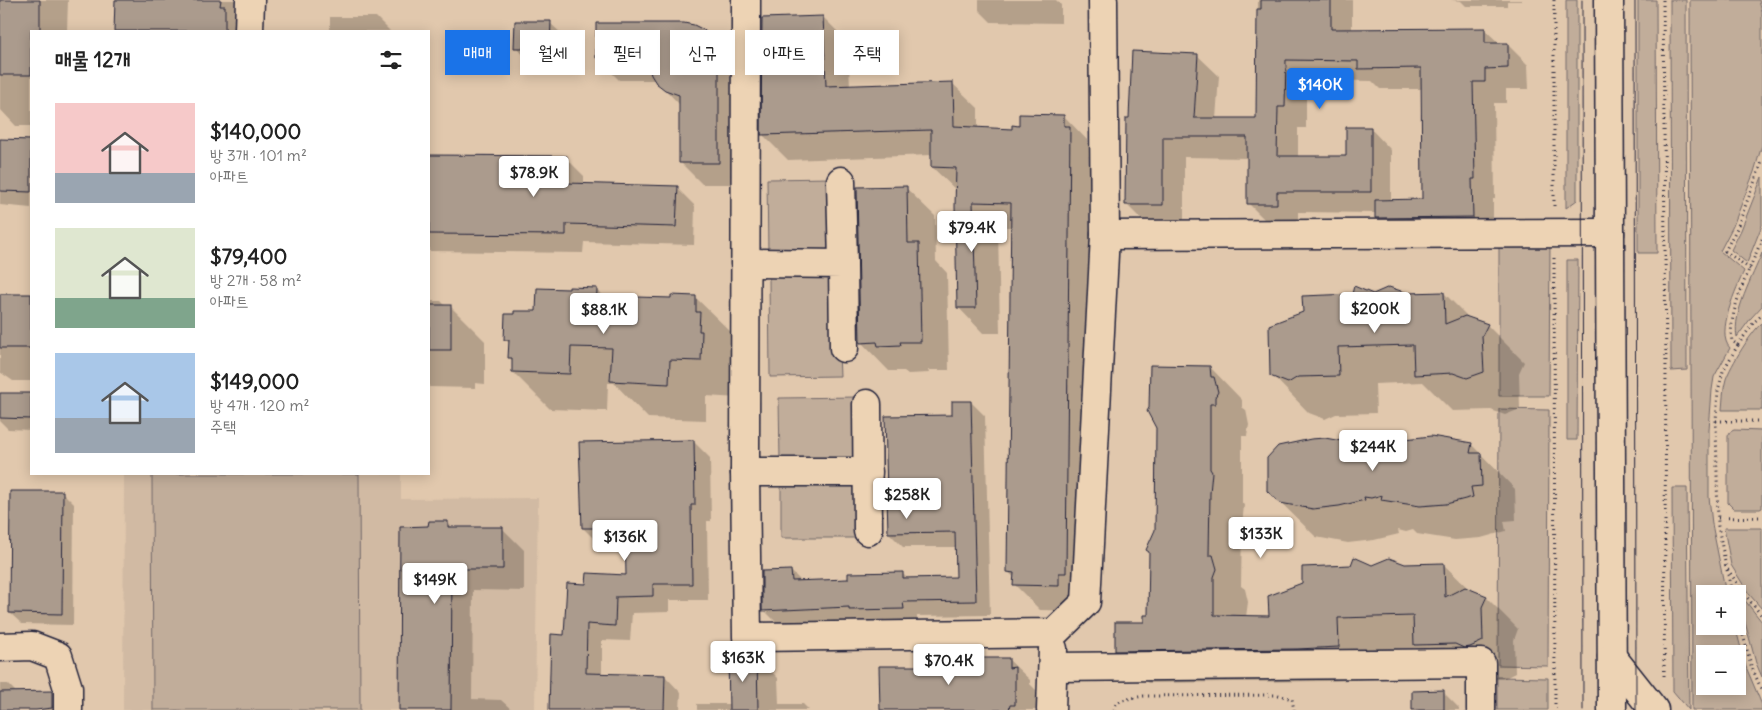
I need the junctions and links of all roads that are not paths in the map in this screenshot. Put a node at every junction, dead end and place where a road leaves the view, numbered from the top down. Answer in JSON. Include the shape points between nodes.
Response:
{"nodes":[{"id":1,"x":250,"y":0,"type":"edge"},
{"id":2,"x":746,"y":0,"type":"edge"},
{"id":3,"x":1103,"y":0,"type":"edge"},
{"id":4,"x":1609,"y":0,"type":"edge"},
{"id":5,"x":249,"y":30,"type":"edge"},
{"id":6,"x":840,"y":181,"type":"dead end"},
{"id":7,"x":1610,"y":233,"type":"junction"},
{"id":8,"x":1106,"y":235,"type":"junction"},
{"id":9,"x":745,"y":264,"type":"junction"},
{"id":10,"x":842,"y":264,"type":"junction"},
{"id":11,"x":844,"y":348,"type":"dead end"},
{"id":12,"x":867,"y":404,"type":"dead end"},
{"id":13,"x":745,"y":472,"type":"junction"},
{"id":14,"x":868,"y":472,"type":"junction"},
{"id":15,"x":868,"y":530,"type":"dead end"},
{"id":16,"x":1054,"y":633,"type":"junction"},
{"id":17,"x":0,"y":646,"type":"edge"},
{"id":18,"x":1612,"y":657,"type":"junction"},
{"id":19,"x":1052,"y":667,"type":"junction"},
{"id":20,"x":68,"y":710,"type":"edge"},
{"id":21,"x":1051,"y":710,"type":"edge"},
{"id":22,"x":1481,"y":710,"type":"edge"},
{"id":23,"x":1612,"y":710,"type":"edge"},
{"id":24,"x":1654,"y":710,"type":"edge"}],
"edges":[{"from":1,"to":5,"type":"street"},
{"from":2,"to":9,"type":"street"},
{"from":3,"to":8,"type":"street"},
{"from":4,"to":7,"type":"street"},
{"from":6,"to":10,"type":"street"},
{"from":7,"to":8,"type":"street"},
{"from":7,"to":18,"type":"street"},
{"from":8,"to":16,"type":"street","via":[[1086,602]]},
{"from":9,"to":10,"type":"street"},
{"from":9,"to":13,"type":"street"},
{"from":10,"to":11,"type":"street"},
{"from":12,"to":14,"type":"street"},
{"from":13,"to":14,"type":"street"},
{"from":13,"to":16,"type":"street","via":[[747,637]]},
{"from":14,"to":15,"type":"street"},
{"from":16,"to":19,"type":"street"},
{"from":17,"to":20,"type":"street","via":[[32,646],[58,656],[68,688]]},
{"from":18,"to":23,"type":"street"},
{"from":18,"to":24,"type":"street"},
{"from":19,"to":21,"type":"street"},
{"from":19,"to":22,"type":"street","via":[[1481,664]]}]}
